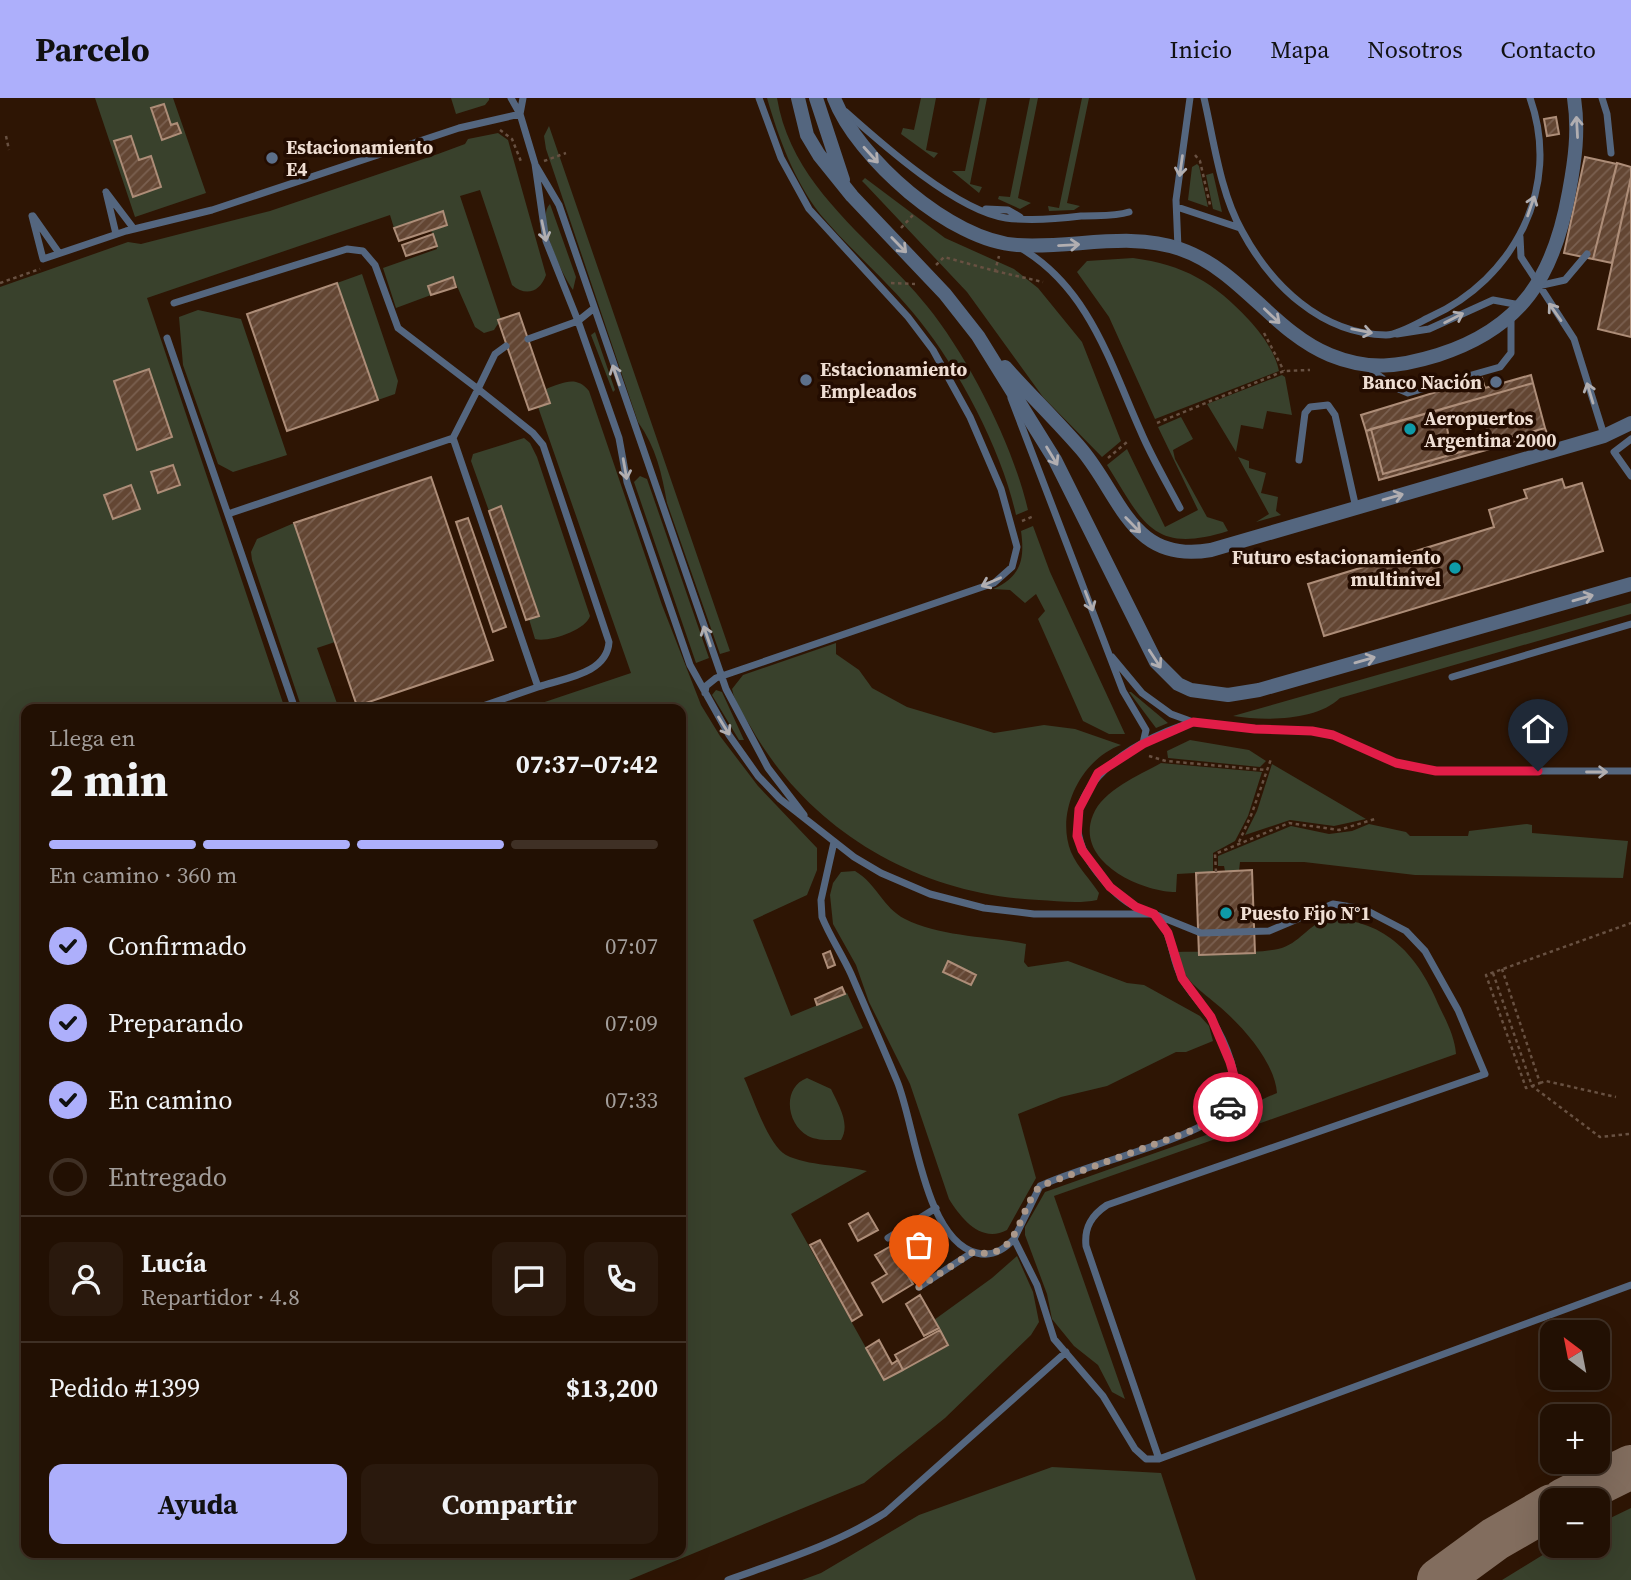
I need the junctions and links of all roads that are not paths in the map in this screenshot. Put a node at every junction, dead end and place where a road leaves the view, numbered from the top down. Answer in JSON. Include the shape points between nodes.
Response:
{"nodes":[{"id":1,"x":511,"y":98,"type":"edge"},
{"id":2,"x":523,"y":98,"type":"edge"},
{"id":3,"x":760,"y":98,"type":"edge"},
{"id":4,"x":798,"y":98,"type":"edge"},
{"id":5,"x":816,"y":98,"type":"edge"},
{"id":6,"x":1191,"y":98,"type":"edge"},
{"id":7,"x":1204,"y":98,"type":"edge"},
{"id":8,"x":1530,"y":98,"type":"edge"},
{"id":9,"x":1574,"y":98,"type":"edge"},
{"id":10,"x":1602,"y":98,"type":"edge"},
{"id":11,"x":835,"y":100,"type":"edge"},
{"id":12,"x":520,"y":114,"type":"junction"},
{"id":13,"x":1611,"y":153,"type":"dead end"},
{"id":14,"x":535,"y":164,"type":"junction"},
{"id":15,"x":847,"y":190,"type":"junction"},
{"id":16,"x":1177,"y":207,"type":"junction"},
{"id":17,"x":1129,"y":212,"type":"dead end"},
{"id":18,"x":1240,"y":228,"type":"junction"},
{"id":19,"x":134,"y":229,"type":"junction"},
{"id":20,"x":116,"y":234,"type":"junction"},
{"id":21,"x":1520,"y":234,"type":"junction"},
{"id":22,"x":1009,"y":244,"type":"junction"},
{"id":23,"x":1178,"y":248,"type":"junction"},
{"id":24,"x":59,"y":253,"type":"junction"},
{"id":25,"x":1587,"y":254,"type":"dead end"},
{"id":26,"x":1537,"y":286,"type":"junction"},
{"id":27,"x":174,"y":303,"type":"dead end"},
{"id":28,"x":593,"y":309,"type":"junction"},
{"id":29,"x":1516,"y":309,"type":"junction"},
{"id":30,"x":578,"y":321,"type":"junction"},
{"id":31,"x":1389,"y":335,"type":"junction"},
{"id":32,"x":978,"y":337,"type":"junction"},
{"id":33,"x":167,"y":338,"type":"dead end"},
{"id":34,"x":528,"y":339,"type":"dead end"},
{"id":35,"x":506,"y":346,"type":"dead end"},
{"id":36,"x":1365,"y":366,"type":"junction"},
{"id":37,"x":1003,"y":377,"type":"junction"},
{"id":38,"x":478,"y":389,"type":"junction"},
{"id":39,"x":1631,"y":424,"type":"edge"},
{"id":40,"x":635,"y":432,"type":"junction"},
{"id":41,"x":1604,"y":436,"type":"junction"},
{"id":42,"x":453,"y":438,"type":"junction"},
{"id":43,"x":619,"y":438,"type":"junction"},
{"id":44,"x":1631,"y":439,"type":"edge"},
{"id":45,"x":1299,"y":460,"type":"dead end"},
{"id":46,"x":1631,"y":476,"type":"edge"},
{"id":47,"x":1180,"y":508,"type":"dead end"},
{"id":48,"x":1356,"y":508,"type":"junction"},
{"id":49,"x":228,"y":514,"type":"junction"},
{"id":50,"x":1631,"y":584,"type":"edge"},
{"id":51,"x":1631,"y":624,"type":"edge"},
{"id":52,"x":1112,"y":657,"type":"junction"},
{"id":53,"x":721,"y":676,"type":"junction"},
{"id":54,"x":1452,"y":677,"type":"dead end"},
{"id":55,"x":538,"y":687,"type":"junction"},
{"id":56,"x":706,"y":698,"type":"junction"},
{"id":57,"x":293,"y":704,"type":"edge"},
{"id":58,"x":489,"y":704,"type":"edge"},
{"id":59,"x":1193,"y":722,"type":"junction"},
{"id":60,"x":1143,"y":744,"type":"junction"},
{"id":61,"x":1631,"y":771,"type":"edge"},
{"id":62,"x":810,"y":824,"type":"junction"},
{"id":63,"x":834,"y":842,"type":"junction"},
{"id":64,"x":1154,"y":914,"type":"junction"},
{"id":65,"x":936,"y":1208,"type":"junction"},
{"id":66,"x":888,"y":1238,"type":"dead end"},
{"id":67,"x":1014,"y":1239,"type":"junction"},
{"id":68,"x":973,"y":1252,"type":"junction"},
{"id":69,"x":1631,"y":1285,"type":"edge"},
{"id":70,"x":919,"y":1287,"type":"dead end"},
{"id":71,"x":1066,"y":1352,"type":"junction"},
{"id":72,"x":1159,"y":1459,"type":"junction"},
{"id":73,"x":728,"y":1580,"type":"edge"}],
"edges":[{"from":1,"to":12,"type":"lane"},
{"from":2,"to":12,"type":"lane"},
{"from":3,"to":53,"type":"lane","one_way":true,"via":[[781,158],[809,209],[882,288],[933,350],[953,383],[1001,489],[1015,525],[1017,547],[1016,560],[994,583]]},
{"from":4,"to":15,"type":"street","via":[[807,135]]},
{"from":5,"to":15,"type":"street"},
{"from":6,"to":16,"type":"lane","one_way":true},
{"from":7,"to":18,"type":"lane"},
{"from":21,"to":8,"type":"lane","one_way":true,"via":[[1539,170],[1538,131]]},
{"from":26,"to":9,"type":"street","one_way":true,"via":[[1552,261],[1565,213],[1577,140]]},
{"from":10,"to":13,"type":"lane"},
{"from":11,"to":17,"type":"lane","via":[[883,145],[981,209],[1007,218],[1062,219]]},
{"from":11,"to":22,"type":"street","one_way":true,"via":[[870,156],[901,184],[973,233]]},
{"from":12,"to":14,"type":"lane"},
{"from":12,"to":19,"type":"lane","via":[[459,128],[212,210]]},
{"from":14,"to":28,"type":"lane","via":[[559,205]]},
{"from":14,"to":30,"type":"lane","one_way":true,"via":[[546,241]]},
{"from":15,"to":32,"type":"street","one_way":true,"via":[[928,274]]},
{"from":16,"to":18,"type":"lane"},
{"from":16,"to":23,"type":"lane"},
{"from":18,"to":31,"type":"lane","one_way":true,"via":[[1286,292],[1319,316],[1353,330]]},
{"from":19,"to":20,"type":"lane"},
{"from":19,"to":20,"type":"lane","via":[[106,192]]},
{"from":20,"to":24,"type":"lane"},
{"from":21,"to":26,"type":"lane","via":[[1521,257]]},
{"from":21,"to":31,"type":"lane","via":[[1498,269],[1477,290]]},
{"from":22,"to":23,"type":"street","one_way":true,"via":[[1128,240]]},
{"from":22,"to":47,"type":"lane","via":[[1048,267],[1083,309]]},
{"from":23,"to":36,"type":"street","one_way":true,"via":[[1217,267],[1275,320],[1314,348]]},
{"from":24,"to":24,"type":"lane","via":[[32,216],[43,258]]},
{"from":25,"to":26,"type":"lane","via":[[1565,280]]},
{"from":26,"to":29,"type":"street"},
{"from":41,"to":26,"type":"lane","one_way":true,"via":[[1574,339]]},
{"from":27,"to":38,"type":"lane","via":[[347,249],[363,251],[375,265],[398,328]]},
{"from":28,"to":30,"type":"lane"},
{"from":40,"to":28,"type":"lane","one_way":true},
{"from":31,"to":29,"type":"lane","one_way":true,"via":[[1429,329],[1493,300]]},
{"from":29,"to":36,"type":"street","via":[[1487,333],[1450,351],[1402,366]]},
{"from":29,"to":36,"type":"lane","via":[[1511,353],[1500,367],[1408,393]]},
{"from":30,"to":34,"type":"lane"},
{"from":30,"to":43,"type":"lane"},
{"from":32,"to":37,"type":"street"},
{"from":32,"to":48,"type":"street","one_way":true,"via":[[1084,453],[1130,524],[1170,550],[1211,550]]},
{"from":33,"to":49,"type":"lane"},
{"from":35,"to":38,"type":"lane","via":[[495,354]]},
{"from":37,"to":50,"type":"street","one_way":true,"via":[[1055,460],[1151,653],[1165,674],[1191,690],[1228,695],[1259,690]]},
{"from":37,"to":52,"type":"lane","one_way":true},
{"from":38,"to":42,"type":"lane"},
{"from":38,"to":55,"type":"lane","via":[[543,445],[609,642],[608,653],[595,668]]},
{"from":39,"to":41,"type":"street"},
{"from":40,"to":43,"type":"lane"},
{"from":53,"to":40,"type":"lane","one_way":true},
{"from":48,"to":41,"type":"street","one_way":true},
{"from":42,"to":49,"type":"lane"},
{"from":42,"to":55,"type":"lane"},
{"from":43,"to":56,"type":"lane","one_way":true,"via":[[627,482],[690,665]]},
{"from":44,"to":46,"type":"lane","via":[[1614,452]]},
{"from":45,"to":48,"type":"lane","via":[[1302,418],[1310,407],[1328,405],[1335,415]]},
{"from":49,"to":57,"type":"lane"},
{"from":51,"to":54,"type":"lane"},
{"from":52,"to":59,"type":"lane","via":[[1149,698],[1171,714]]},
{"from":52,"to":60,"type":"lane","via":[[1123,691],[1146,730]]},
{"from":53,"to":56,"type":"lane","via":[[706,686]]},
{"from":53,"to":62,"type":"lane","via":[[768,768]]},
{"from":55,"to":58,"type":"lane"},
{"from":56,"to":62,"type":"lane","one_way":true,"via":[[758,776]]},
{"from":59,"to":60,"type":"lane"},
{"from":59,"to":61,"type":"lane","one_way":true,"via":[[1333,735],[1396,763],[1436,771]]},
{"from":60,"to":64,"type":"lane","via":[[1098,773],[1079,809],[1077,836],[1088,861],[1110,887]]},
{"from":62,"to":63,"type":"lane"},
{"from":63,"to":64,"type":"lane","via":[[881,873],[930,894],[984,908],[1034,914]]},
{"from":63,"to":65,"type":"lane","via":[[821,900],[822,916],[897,1083],[922,1175]]},
{"from":64,"to":67,"type":"lane","via":[[1172,942],[1182,978],[1220,1037],[1236,1083],[1234,1096],[1229,1107],[1199,1128],[1040,1186]]},
{"from":64,"to":72,"type":"lane","via":[[1201,933],[1269,931],[1333,904],[1385,918],[1406,931],[1440,973],[1485,1074],[1097,1212],[1085,1235],[1086,1246]]},
{"from":65,"to":66,"type":"lane"},
{"from":65,"to":68,"type":"lane","via":[[944,1227]]},
{"from":67,"to":68,"type":"lane","via":[[998,1252]]},
{"from":67,"to":71,"type":"lane","via":[[1037,1284],[1050,1332]]},
{"from":68,"to":70,"type":"lane"},
{"from":69,"to":72,"type":"lane"},
{"from":71,"to":72,"type":"lane","via":[[1103,1396],[1135,1449],[1146,1459]]},
{"from":71,"to":73,"type":"lane","via":[[885,1513],[813,1550]]}]}
